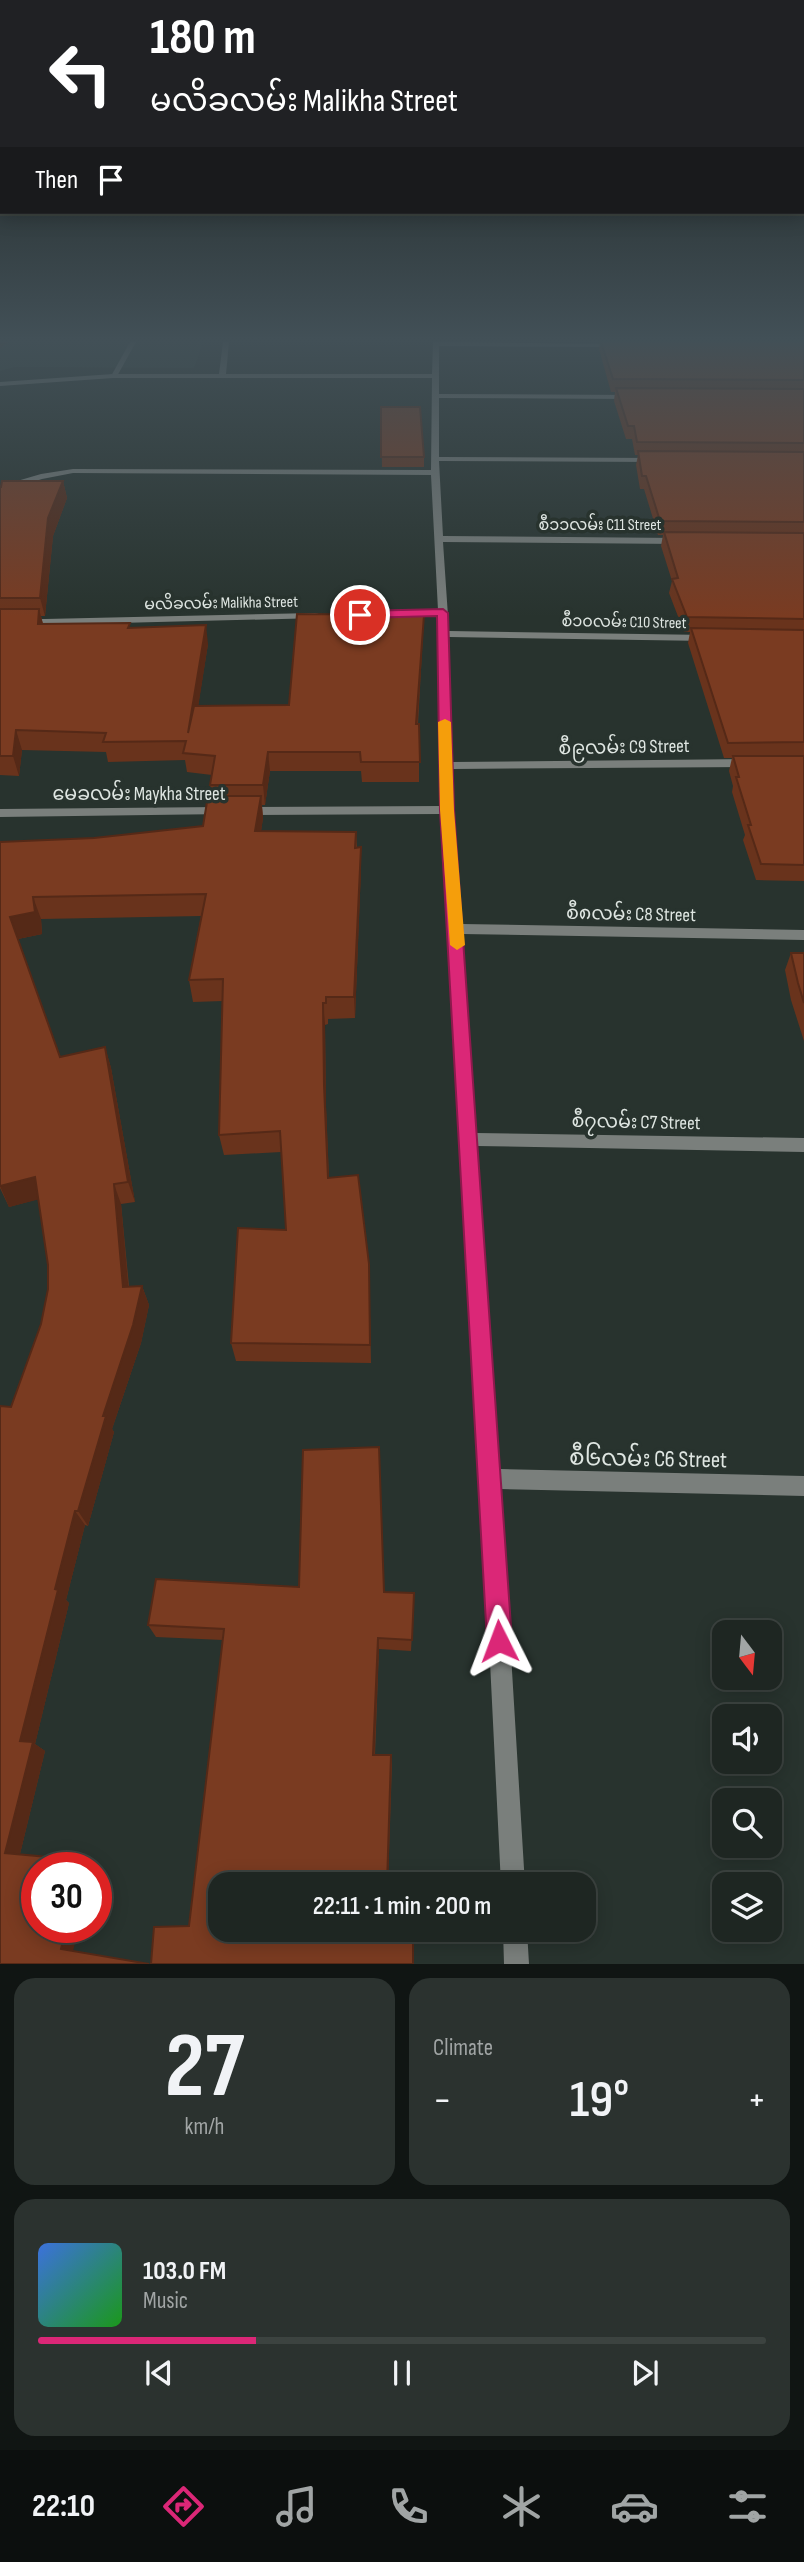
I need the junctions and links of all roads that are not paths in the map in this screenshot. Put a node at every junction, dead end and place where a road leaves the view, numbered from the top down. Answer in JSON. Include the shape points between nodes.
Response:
{"nodes":[{"id":1,"x":435,"y":434,"type":"edge"},
{"id":2,"x":667,"y":460,"type":"edge"},
{"id":3,"x":435,"y":466,"type":"junction"},
{"id":4,"x":0,"y":489,"type":"edge"},
{"id":5,"x":437,"y":539,"type":"junction"},
{"id":6,"x":697,"y":541,"type":"edge"},
{"id":7,"x":443,"y":613,"type":"junction"},
{"id":8,"x":0,"y":623,"type":"edge"},
{"id":9,"x":444,"y":634,"type":"junction"},
{"id":10,"x":721,"y":638,"type":"edge"},
{"id":11,"x":767,"y":764,"type":"edge"},
{"id":12,"x":445,"y":766,"type":"junction"},
{"id":13,"x":447,"y":810,"type":"junction"},
{"id":14,"x":0,"y":813,"type":"edge"},
{"id":15,"x":456,"y":929,"type":"junction"},
{"id":16,"x":804,"y":935,"type":"edge"},
{"id":17,"x":468,"y":1139,"type":"junction"},
{"id":18,"x":804,"y":1145,"type":"edge"},
{"id":19,"x":491,"y":1479,"type":"junction"},
{"id":20,"x":804,"y":1486,"type":"edge"},
{"id":21,"x":512,"y":1872,"type":"edge"},
{"id":22,"x":516,"y":1942,"type":"edge"},
{"id":23,"x":517,"y":1964,"type":"edge"}],
"edges":[{"from":1,"to":3,"type":"street"},
{"from":2,"to":3,"type":"street"},
{"from":3,"to":4,"type":"street","via":[[74,471]]},
{"from":3,"to":5,"type":"street"},
{"from":5,"to":6,"type":"street","name":"စီ၁၁လမ်း C11 Street"},
{"from":5,"to":7,"type":"street"},
{"from":7,"to":8,"type":"street","name":"မလိခလမ်း Malikha Street"},
{"from":7,"to":9,"type":"street"},
{"from":9,"to":10,"type":"street","name":"စီ၁၀လမ်း C10 Street"},
{"from":9,"to":12,"type":"street"},
{"from":11,"to":12,"type":"street","name":"စီ၉လမ်း C9 Street"},
{"from":12,"to":13,"type":"street"},
{"from":13,"to":14,"type":"street","name":"မေခလမ်း Maykha Street"},
{"from":13,"to":15,"type":"street"},
{"from":15,"to":16,"type":"street","name":"စီ၈လမ်း C8 Street"},
{"from":15,"to":17,"type":"street"},
{"from":17,"to":18,"type":"street","name":"စီ၇လမ်း C7 Street"},
{"from":17,"to":19,"type":"street"},
{"from":19,"to":20,"type":"street","name":"စီ၆လမ်း C6 Street"},
{"from":19,"to":21,"type":"street"},
{"from":22,"to":23,"type":"street"}]}
